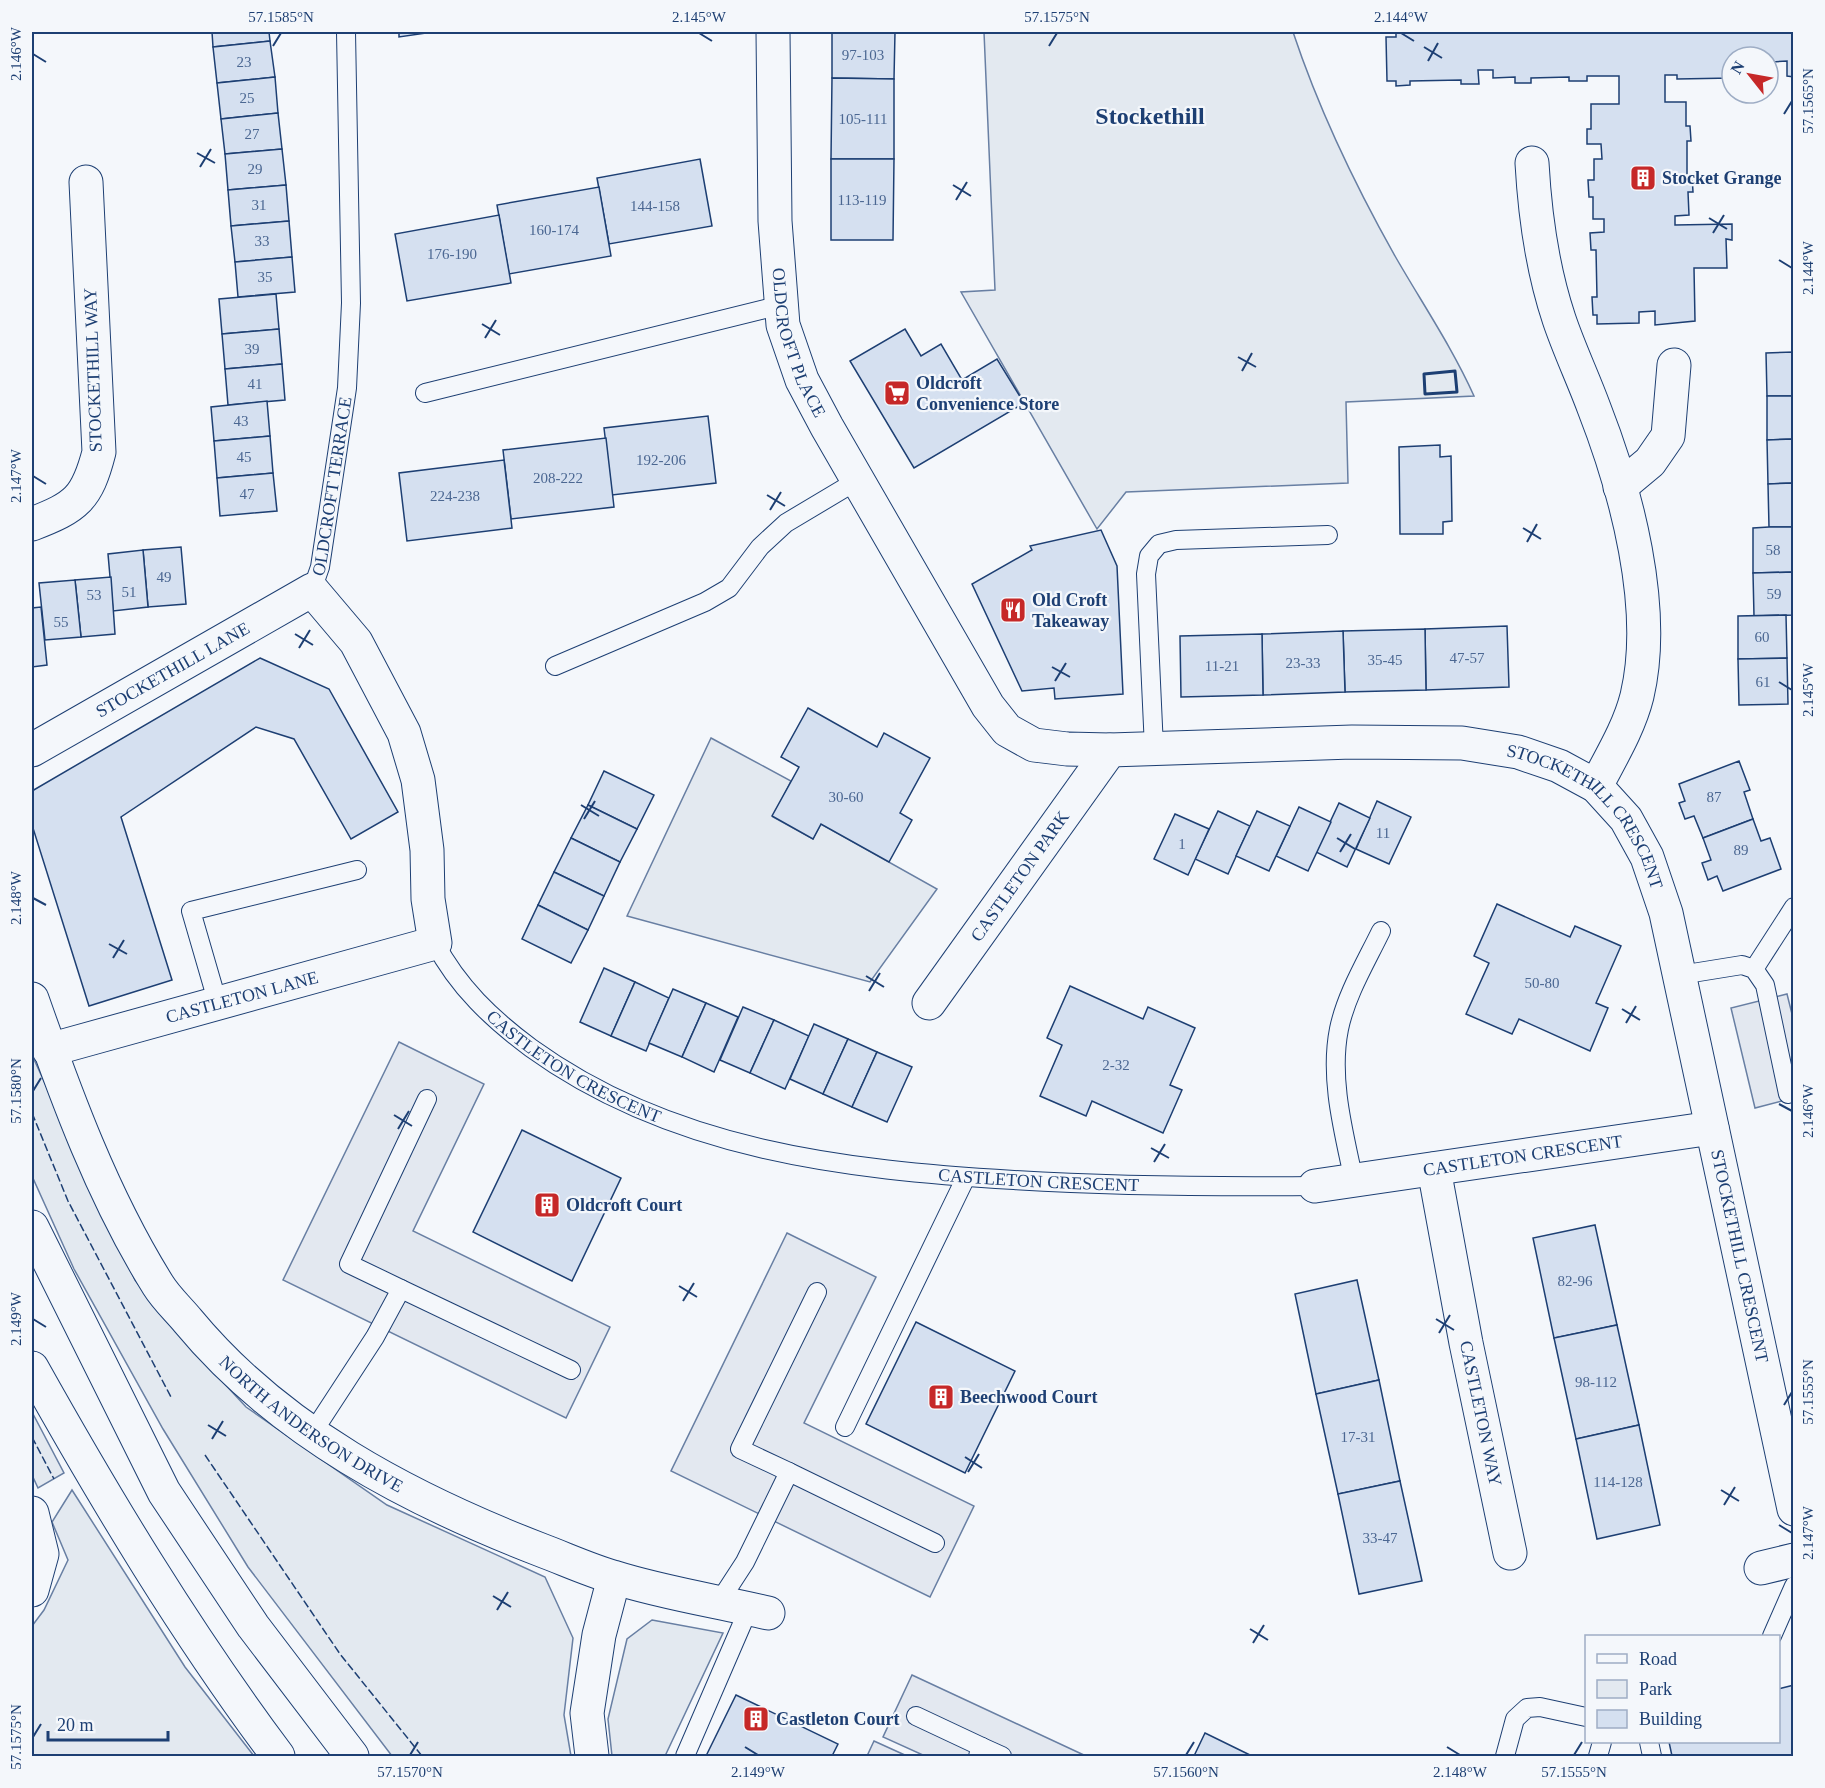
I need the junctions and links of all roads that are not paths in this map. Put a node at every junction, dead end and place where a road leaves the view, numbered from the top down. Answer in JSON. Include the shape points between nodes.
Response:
{"nodes":[{"id":1,"x":346,"y":32,"type":"edge"},
{"id":2,"x":772,"y":32,"type":"edge"},
{"id":3,"x":1532,"y":163,"type":"dead end"},
{"id":4,"x":86,"y":182,"type":"dead end"},
{"id":5,"x":782,"y":305,"type":"junction"},
{"id":6,"x":1674,"y":365,"type":"dead end"},
{"id":7,"x":425,"y":393,"type":"dead end"},
{"id":8,"x":858,"y":480,"type":"junction"},
{"id":9,"x":1620,"y":487,"type":"junction"},
{"id":10,"x":32,"y":524,"type":"edge"},
{"id":11,"x":1328,"y":535,"type":"dead end"},
{"id":12,"x":312,"y":590,"type":"junction"},
{"id":13,"x":939,"y":619,"type":"joint"},
{"id":14,"x":555,"y":666,"type":"dead end"},
{"id":15,"x":1154,"y":748,"type":"junction"},
{"id":16,"x":32,"y":750,"type":"edge"},
{"id":17,"x":1110,"y":750,"type":"junction"},
{"id":18,"x":1596,"y":786,"type":"junction"},
{"id":19,"x":357,"y":870,"type":"dead end"},
{"id":20,"x":1794,"y":908,"type":"edge"},
{"id":21,"x":1381,"y":931,"type":"dead end"},
{"id":22,"x":435,"y":943,"type":"junction"},
{"id":23,"x":1755,"y":969,"type":"junction"},
{"id":24,"x":1680,"y":975,"type":"junction"},
{"id":25,"x":32,"y":999,"type":"edge"},
{"id":26,"x":929,"y":1003,"type":"dead end"},
{"id":27,"x":218,"y":1004,"type":"junction"},
{"id":28,"x":49,"y":1050,"type":"junction"},
{"id":29,"x":1788,"y":1094,"type":"dead end"},
{"id":30,"x":427,"y":1099,"type":"dead end"},
{"id":31,"x":1712,"y":1128,"type":"junction"},
{"id":32,"x":1434,"y":1169,"type":"junction"},
{"id":33,"x":966,"y":1177,"type":"junction"},
{"id":34,"x":1354,"y":1181,"type":"junction"},
{"id":35,"x":1315,"y":1186,"type":"joint"},
{"id":36,"x":32,"y":1227,"type":"edge"},
{"id":37,"x":402,"y":1289,"type":"junction"},
{"id":38,"x":817,"y":1292,"type":"dead end"},
{"id":39,"x":32,"y":1368,"type":"edge"},
{"id":40,"x":571,"y":1370,"type":"dead end"},
{"id":41,"x":845,"y":1427,"type":"dead end"},
{"id":42,"x":311,"y":1435,"type":"junction"},
{"id":43,"x":789,"y":1472,"type":"junction"},
{"id":44,"x":1794,"y":1509,"type":"edge"},
{"id":45,"x":32,"y":1513,"type":"edge"},
{"id":46,"x":934,"y":1543,"type":"dead end"},
{"id":47,"x":1510,"y":1553,"type":"dead end"},
{"id":48,"x":1794,"y":1560,"type":"edge"},
{"id":49,"x":1761,"y":1568,"type":"dead end"},
{"id":50,"x":614,"y":1578,"type":"junction"},
{"id":51,"x":1794,"y":1586,"type":"edge"},
{"id":52,"x":32,"y":1590,"type":"edge"},
{"id":53,"x":746,"y":1608,"type":"junction"},
{"id":54,"x":1772,"y":1635,"type":"edge"},
{"id":55,"x":916,"y":1716,"type":"dead end"},
{"id":56,"x":1585,"y":1717,"type":"edge"},
{"id":57,"x":980,"y":1752,"type":"edge"},
{"id":58,"x":278,"y":1756,"type":"edge"},
{"id":59,"x":352,"y":1756,"type":"edge"},
{"id":60,"x":592,"y":1756,"type":"edge"},
{"id":61,"x":685,"y":1756,"type":"edge"},
{"id":62,"x":1002,"y":1756,"type":"edge"},
{"id":63,"x":1505,"y":1756,"type":"edge"}],
"edges":[{"from":1,"to":12,"type":"lane","name":"OLDCROFT TERRACE","via":[[351,303],[346,388],[320,567]]},
{"from":2,"to":5,"type":"street","name":"OLDCROFT PLACE","via":[[775,222]]},
{"from":3,"to":9,"type":"street","via":[[1535,217],[1545,271]]},
{"from":4,"to":10,"type":"street","name":"STOCKETHILL WAY","via":[[99,452],[91,483],[78,501]]},
{"from":5,"to":7,"type":"lane"},
{"from":5,"to":8,"type":"street","name":"OLDCROFT PLACE","via":[[783,325],[802,380]]},
{"from":6,"to":9,"type":"street","via":[[1668,436],[1650,462]]},
{"from":8,"to":13,"type":"street","name":"OLDCROFT PLACE"},
{"from":8,"to":14,"type":"lane","via":[[786,523],[760,547],[729,588]]},
{"from":9,"to":18,"type":"street","via":[[1632,530],[1641,593],[1642,658],[1637,696],[1627,726]]},
{"from":11,"to":15,"type":"lane","via":[[1176,540],[1159,544],[1149,556],[1146,574]]},
{"from":12,"to":16,"type":"street","name":"STOCKETHILL LANE"},
{"from":12,"to":22,"type":"street","name":"OLDCROFT TERRACE","via":[[356,642],[404,734],[418,780]]},
{"from":13,"to":17,"type":"street","name":"STOCKETHILL CRESCENT","via":[[988,706],[1007,730],[1034,744]]},
{"from":15,"to":17,"type":"street","name":"STOCKETHILL CRESCENT"},
{"from":15,"to":18,"type":"street","name":"STOCKETHILL CRESCENT","via":[[1462,743],[1518,752],[1559,766]]},
{"from":17,"to":26,"type":"street","name":"CASTLETON PARK"},
{"from":18,"to":24,"type":"street","name":"STOCKETHILL CRESCENT","via":[[1626,819],[1647,857],[1666,913]]},
{"from":19,"to":27,"type":"lane","via":[[191,911]]},
{"from":20,"to":23,"type":"lane"},
{"from":21,"to":34,"type":"lane","via":[[1355,984],[1339,1029],[1336,1062],[1341,1119]]},
{"from":22,"to":27,"type":"street","name":"CASTLETON LANE"},
{"from":22,"to":33,"type":"lane","name":"CASTLETON CRESCENT","via":[[450,972],[494,1018],[560,1069],[617,1101],[730,1140],[806,1159]]},
{"from":23,"to":24,"type":"lane","via":[[1742,965]]},
{"from":23,"to":29,"type":"lane","via":[[1765,985]]},
{"from":24,"to":31,"type":"street","name":"STOCKETHILL CRESCENT"},
{"from":25,"to":28,"type":"street","name":"NORTH ANDERSON DRIVE"},
{"from":27,"to":28,"type":"street","name":"CASTLETON LANE"},
{"from":28,"to":42,"type":"street","name":"NORTH ANDERSON DRIVE","via":[[118,1213],[159,1287],[211,1349]]},
{"from":30,"to":37,"type":"lane","via":[[349,1264]]},
{"from":31,"to":32,"type":"street","name":"CASTLETON CRESCENT"},
{"from":31,"to":44,"type":"street","name":"STOCKETHILL CRESCENT"},
{"from":32,"to":34,"type":"street","name":"CASTLETON CRESCENT"},
{"from":32,"to":47,"type":"street","name":"CASTLETON WAY"},
{"from":33,"to":35,"type":"lane","name":"CASTLETON CRESCENT","via":[[1225,1188]]},
{"from":33,"to":41,"type":"lane"},
{"from":34,"to":35,"type":"street","name":"CASTLETON CRESCENT"},
{"from":36,"to":59,"type":"street","via":[[164,1492],[253,1626]]},
{"from":37,"to":40,"type":"lane"},
{"from":37,"to":42,"type":"lane"},
{"from":38,"to":43,"type":"lane","via":[[740,1449]]},
{"from":39,"to":58,"type":"street","via":[[164,1593]]},
{"from":42,"to":50,"type":"street","name":"NORTH ANDERSON DRIVE","via":[[387,1481],[487,1529]]},
{"from":43,"to":46,"type":"lane"},
{"from":43,"to":53,"type":"lane","via":[[745,1562]]},
{"from":45,"to":52,"type":"street","via":[[42,1554]]},
{"from":48,"to":49,"type":"street"},
{"from":50,"to":53,"type":"street","name":"NORTH ANDERSON DRIVE"},
{"from":50,"to":60,"type":"street","via":[[599,1635],[587,1713]]},
{"from":51,"to":54,"type":"lane"},
{"from":53,"to":61,"type":"lane"},
{"from":55,"to":57,"type":"lane"},
{"from":56,"to":63,"type":"lane","via":[[1527,1708],[1515,1719]]},
{"from":57,"to":62,"type":"lane"}]}
